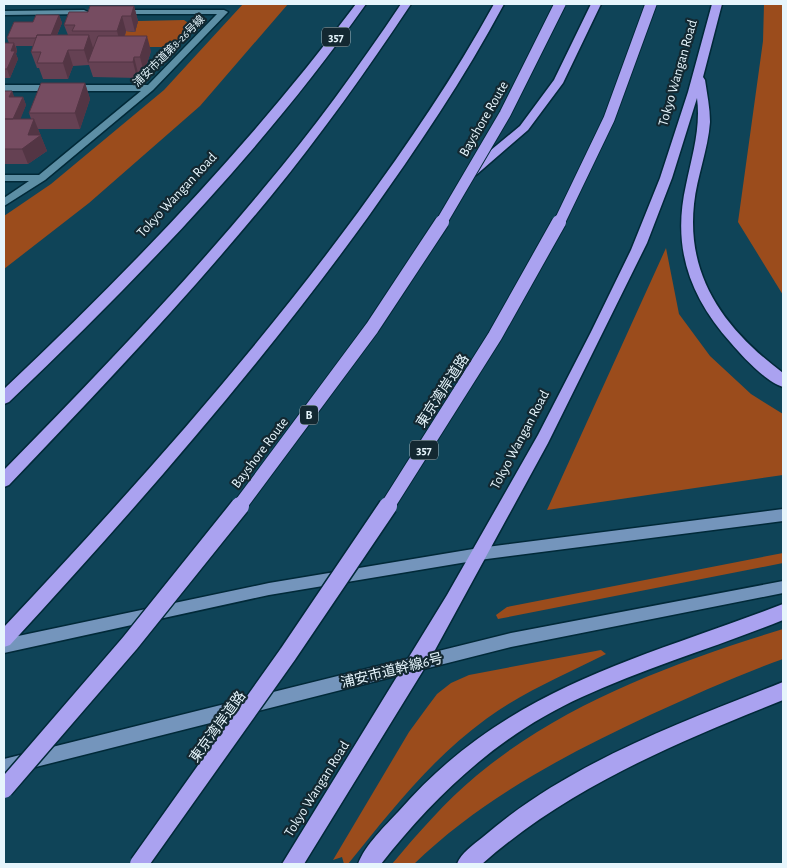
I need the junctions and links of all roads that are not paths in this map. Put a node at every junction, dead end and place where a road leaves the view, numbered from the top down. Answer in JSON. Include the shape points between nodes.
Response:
{"nodes":[{"id":1,"x":361,"y":4,"type":"edge"},
{"id":2,"x":406,"y":4,"type":"edge"},
{"id":3,"x":499,"y":4,"type":"edge"},
{"id":4,"x":560,"y":4,"type":"edge"},
{"id":5,"x":596,"y":4,"type":"edge"},
{"id":6,"x":651,"y":4,"type":"edge"},
{"id":7,"x":717,"y":4,"type":"edge"},
{"id":8,"x":126,"y":8,"type":"edge"},
{"id":9,"x":4,"y":12,"type":"edge"},
{"id":10,"x":699,"y":74,"type":"junction"},
{"id":11,"x":4,"y":88,"type":"edge"},
{"id":12,"x":150,"y":88,"type":"junction"},
{"id":13,"x":472,"y":172,"type":"junction"},
{"id":14,"x":4,"y":178,"type":"edge"},
{"id":15,"x":41,"y":178,"type":"junction"},
{"id":16,"x":4,"y":203,"type":"edge"},
{"id":17,"x":783,"y":381,"type":"edge"},
{"id":18,"x":4,"y":398,"type":"edge"},
{"id":19,"x":4,"y":480,"type":"edge"},
{"id":20,"x":783,"y":515,"type":"edge"},
{"id":21,"x":479,"y":554,"type":"junction"},
{"id":22,"x":783,"y":586,"type":"edge"},
{"id":23,"x":783,"y":612,"type":"edge"},
{"id":24,"x":4,"y":639,"type":"edge"},
{"id":25,"x":4,"y":646,"type":"edge"},
{"id":26,"x":415,"y":665,"type":"junction"},
{"id":27,"x":783,"y":691,"type":"edge"},
{"id":28,"x":4,"y":768,"type":"edge"},
{"id":29,"x":4,"y":789,"type":"edge"},
{"id":30,"x":139,"y":864,"type":"edge"},
{"id":31,"x":292,"y":864,"type":"edge"},
{"id":32,"x":368,"y":864,"type":"edge"},
{"id":33,"x":467,"y":864,"type":"edge"}],
"edges":[{"from":1,"to":18,"type":"highway","name":"Tokyo Wangan Road","number":"357","via":[[311,70],[230,166],[109,295]]},
{"from":2,"to":19,"type":"highway","via":[[318,131],[233,235],[121,359]]},
{"from":3,"to":24,"type":"highway","via":[[407,154],[327,266],[210,410]]},
{"from":4,"to":13,"type":"highway","name":"Bayshore Route","number":"B","bridge":true,"via":[[527,76]]},
{"from":5,"to":13,"type":"highway","via":[[559,81],[524,128]]},
{"from":6,"to":30,"type":"highway","name":"東京湾岸道路","number":"357","bridge":true,"via":[[618,94],[571,199],[501,330],[275,676]]},
{"from":7,"to":10,"type":"highway","name":"Tokyo Wangan Road"},
{"from":8,"to":9,"type":"street","name":"浦安市道第8-26号線","via":[[101,12]]},
{"from":8,"to":12,"type":"street","name":"浦安市道第8-26号線","via":[[224,12]]},
{"from":10,"to":17,"type":"highway","via":[[704,120],[686,223],[691,267],[717,319],[743,348]]},
{"from":10,"to":21,"type":"highway","name":"Tokyo Wangan Road","via":[[644,236],[564,399]]},
{"from":11,"to":12,"type":"street"},
{"from":12,"to":15,"type":"street","name":"浦安市道第8-26号線"},
{"from":13,"to":29,"type":"highway","name":"Bayshore Route","number":"B","bridge":true,"via":[[398,291],[291,440],[152,616]]},
{"from":14,"to":15,"type":"street"},
{"from":15,"to":16,"type":"street","name":"浦安市道第8-26号線"},
{"from":20,"to":21,"type":"street"},
{"from":21,"to":25,"type":"street","via":[[269,589]]},
{"from":21,"to":26,"type":"highway","name":"Tokyo Wangan Road"},
{"from":22,"to":26,"type":"street","name":"浦安市道幹線6号","via":[[511,640]]},
{"from":23,"to":32,"type":"highway","via":[[574,691],[526,717],[479,748],[437,782]]},
{"from":26,"to":28,"type":"street","name":"浦安市道幹線6号"},
{"from":26,"to":31,"type":"highway","name":"Tokyo Wangan Road"},
{"from":27,"to":33,"type":"highway","via":[[656,745],[589,778],[536,808],[488,843]]}]}
